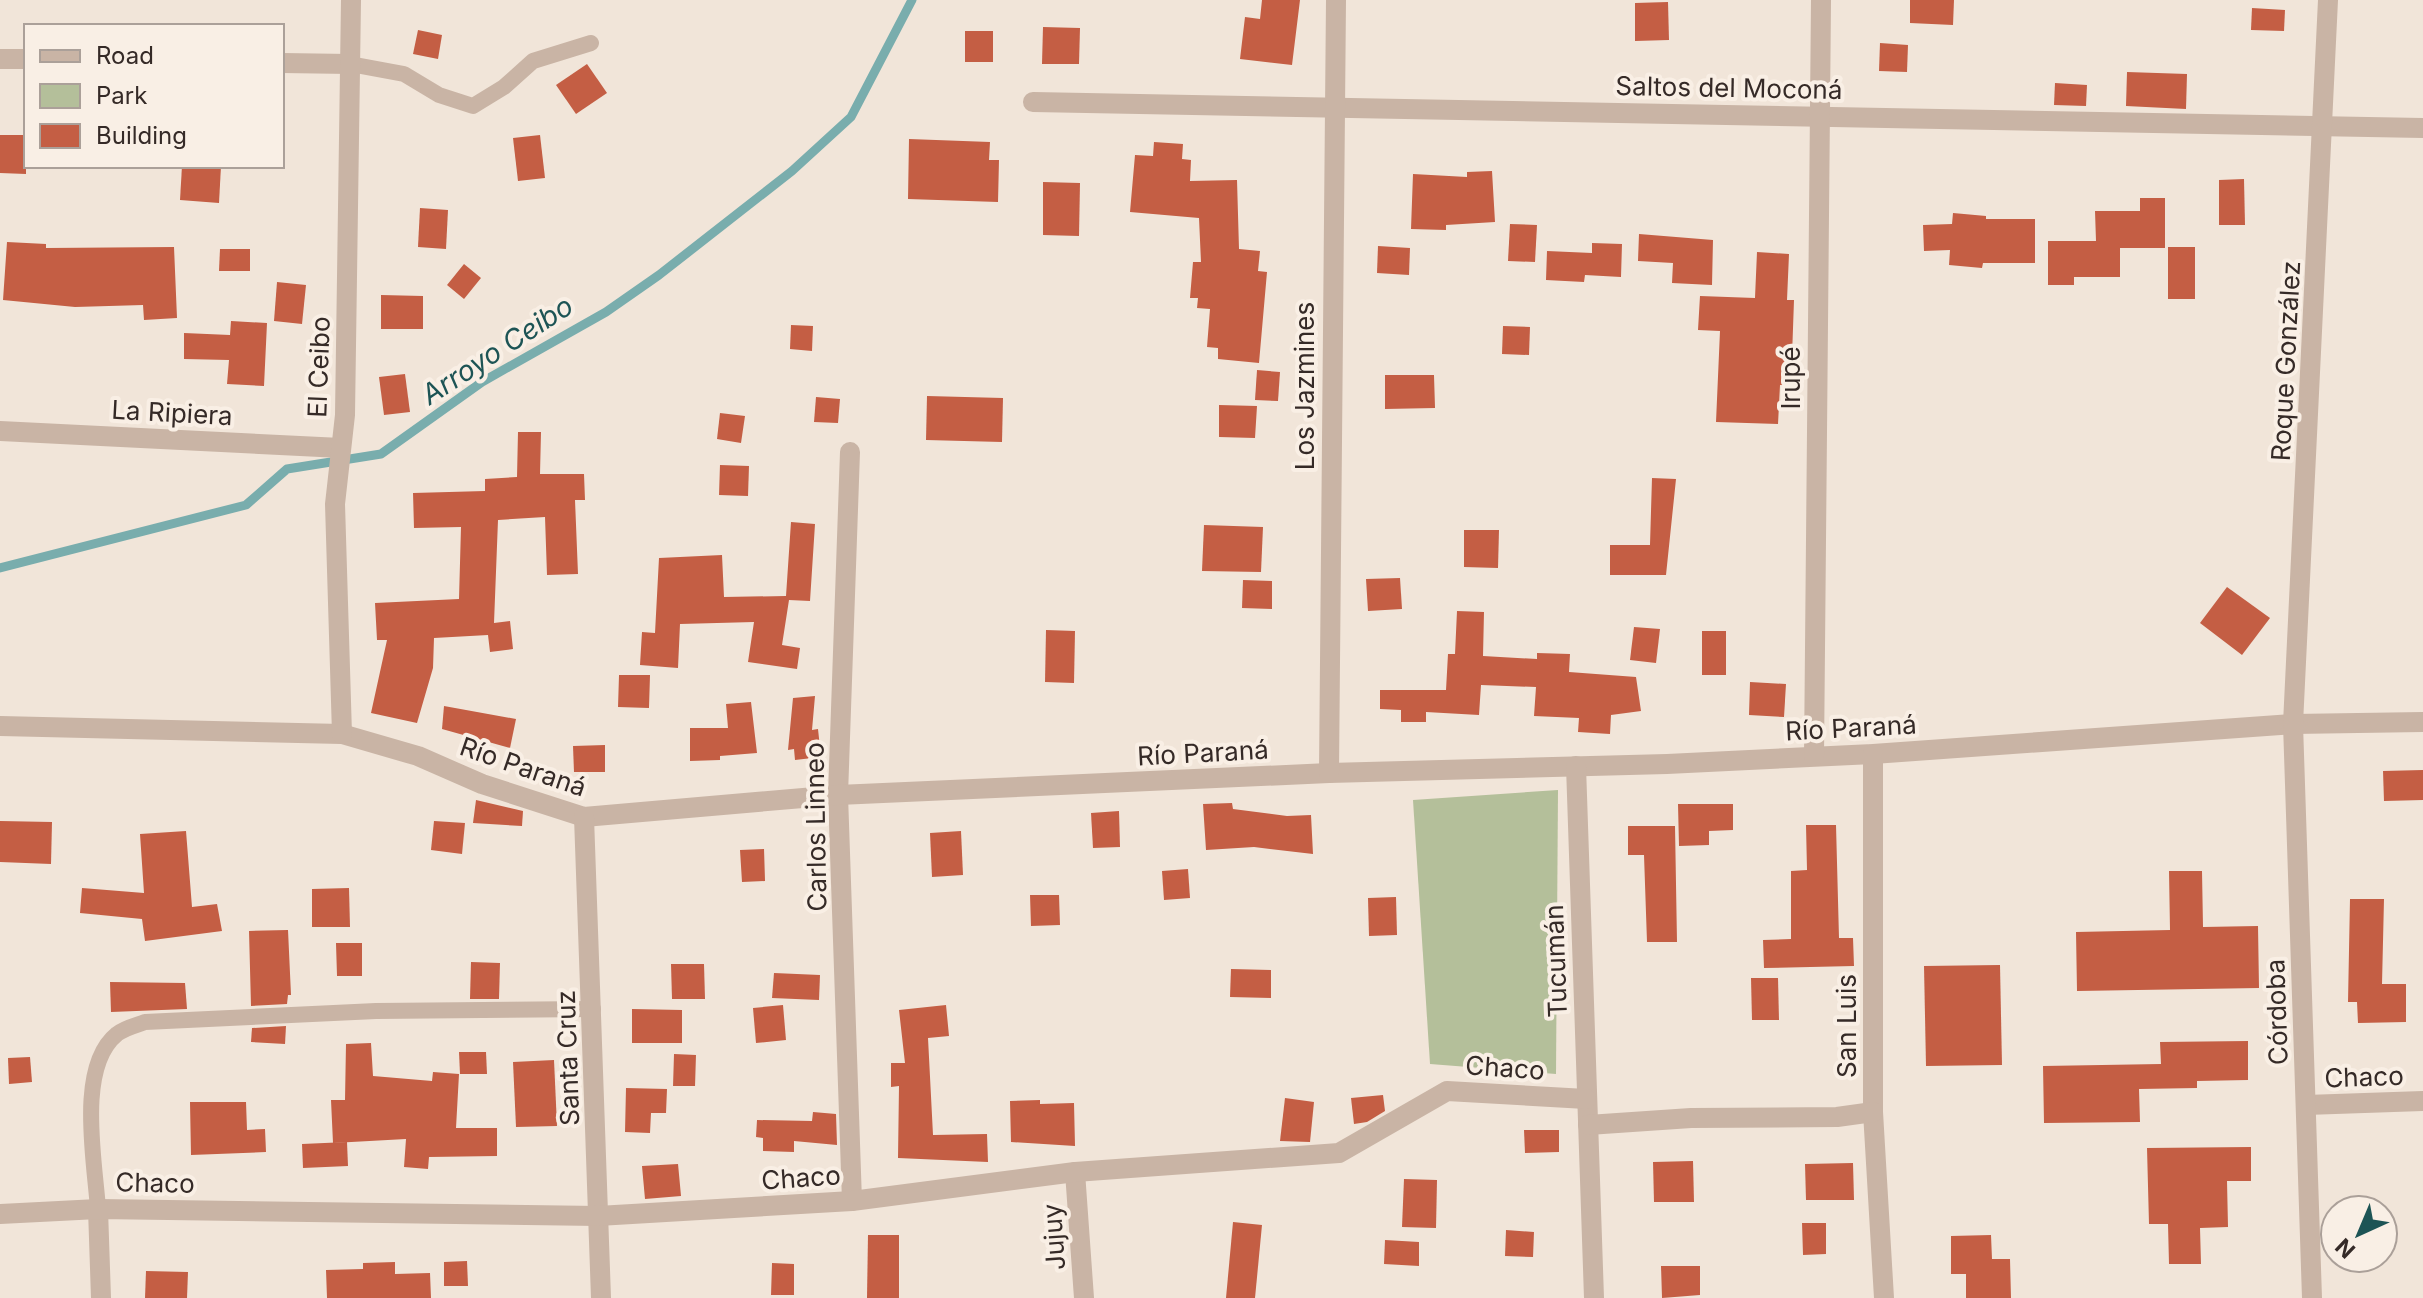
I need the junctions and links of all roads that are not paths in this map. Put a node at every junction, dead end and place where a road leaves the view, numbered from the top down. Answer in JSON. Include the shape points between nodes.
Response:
{"nodes":[{"id":1,"x":351,"y":0,"type":"edge"},
{"id":2,"x":1336,"y":0,"type":"edge"},
{"id":3,"x":1821,"y":0,"type":"edge"},
{"id":4,"x":2328,"y":0,"type":"edge"},
{"id":5,"x":591,"y":43,"type":"dead end"},
{"id":6,"x":0,"y":59,"type":"edge"},
{"id":7,"x":24,"y":59,"type":"edge"},
{"id":8,"x":284,"y":63,"type":"edge"},
{"id":9,"x":350,"y":64,"type":"junction"},
{"id":10,"x":1033,"y":102,"type":"dead end"},
{"id":11,"x":1333,"y":107,"type":"junction"},
{"id":12,"x":1818,"y":116,"type":"junction"},
{"id":13,"x":2324,"y":126,"type":"junction"},
{"id":14,"x":2423,"y":128,"type":"edge"},
{"id":15,"x":0,"y":431,"type":"edge"},
{"id":16,"x":341,"y":448,"type":"junction"},
{"id":17,"x":850,"y":452,"type":"dead end"},
{"id":18,"x":2423,"y":722,"type":"edge"},
{"id":19,"x":2293,"y":724,"type":"junction"},
{"id":20,"x":0,"y":726,"type":"edge"},
{"id":21,"x":342,"y":734,"type":"junction"},
{"id":22,"x":1873,"y":754,"type":"junction"},
{"id":23,"x":1814,"y":756,"type":"junction"},
{"id":24,"x":1576,"y":766,"type":"junction"},
{"id":25,"x":1329,"y":773,"type":"junction"},
{"id":26,"x":838,"y":795,"type":"junction"},
{"id":27,"x":584,"y":817,"type":"junction"},
{"id":28,"x":593,"y":1009,"type":"junction"},
{"id":29,"x":1586,"y":1099,"type":"junction"},
{"id":30,"x":2423,"y":1101,"type":"edge"},
{"id":31,"x":2306,"y":1105,"type":"junction"},
{"id":32,"x":1873,"y":1112,"type":"junction"},
{"id":33,"x":1588,"y":1125,"type":"junction"},
{"id":34,"x":1075,"y":1172,"type":"junction"},
{"id":35,"x":852,"y":1201,"type":"junction"},
{"id":36,"x":98,"y":1209,"type":"junction"},
{"id":37,"x":0,"y":1214,"type":"edge"},
{"id":38,"x":598,"y":1216,"type":"junction"},
{"id":39,"x":101,"y":1298,"type":"edge"},
{"id":40,"x":601,"y":1298,"type":"edge"},
{"id":41,"x":1084,"y":1298,"type":"edge"},
{"id":42,"x":1594,"y":1298,"type":"edge"},
{"id":43,"x":1884,"y":1298,"type":"edge"},
{"id":44,"x":2312,"y":1298,"type":"edge"}],
"edges":[{"from":1,"to":9,"type":"street","name":"El Ceibo"},
{"from":2,"to":11,"type":"street","name":"Los Jazmines"},
{"from":3,"to":12,"type":"street","name":"Irupé"},
{"from":4,"to":13,"type":"street","name":"Roque González"},
{"from":5,"to":9,"type":"lane","via":[[533,61],[473,106],[439,95],[404,74]]},
{"from":6,"to":7,"type":"street"},
{"from":8,"to":9,"type":"street"},
{"from":9,"to":16,"type":"street","name":"El Ceibo"},
{"from":10,"to":11,"type":"street","name":"Saltos del Moconá"},
{"from":11,"to":12,"type":"street","name":"Saltos del Moconá"},
{"from":11,"to":25,"type":"street","name":"Los Jazmines"},
{"from":12,"to":13,"type":"street","name":"Saltos del Moconá"},
{"from":12,"to":23,"type":"street","name":"Irupé"},
{"from":13,"to":14,"type":"street","name":"Saltos del Moconá"},
{"from":13,"to":19,"type":"street","name":"Roque González"},
{"from":15,"to":16,"type":"street","name":"La Ripiera"},
{"from":16,"to":21,"type":"street","name":"El Ceibo","via":[[335,504]]},
{"from":17,"to":26,"type":"street","name":"Carlos Linneo"},
{"from":18,"to":19,"type":"street","name":"Río Paraná"},
{"from":19,"to":22,"type":"street","name":"Río Paraná"},
{"from":19,"to":31,"type":"street","name":"Córdoba"},
{"from":20,"to":21,"type":"street","name":"Río Paraná"},
{"from":21,"to":27,"type":"street","name":"Río Paraná"},
{"from":22,"to":23,"type":"street","name":"Río Paraná"},
{"from":22,"to":32,"type":"street","name":"San Luis"},
{"from":23,"to":24,"type":"street","name":"Río Paraná"},
{"from":24,"to":25,"type":"street","name":"Río Paraná"},
{"from":24,"to":29,"type":"street","name":"Tucumán"},
{"from":25,"to":26,"type":"street","name":"Río Paraná"},
{"from":26,"to":27,"type":"street","name":"Río Paraná"},
{"from":26,"to":35,"type":"street","name":"Carlos Linneo"},
{"from":27,"to":28,"type":"street","name":"Santa Cruz"},
{"from":28,"to":36,"type":"lane","via":[[376,1011],[145,1022],[117,1034],[97,1063],[91,1093]]},
{"from":28,"to":38,"type":"street","name":"Santa Cruz"},
{"from":29,"to":33,"type":"street","name":"Tucumán"},
{"from":29,"to":34,"type":"street","name":"Chaco","via":[[1447,1091],[1339,1153]]},
{"from":30,"to":31,"type":"street","name":"Chaco"},
{"from":31,"to":44,"type":"street","name":"Córdoba"},
{"from":32,"to":33,"type":"street"},
{"from":32,"to":43,"type":"street","name":"San Luis"},
{"from":33,"to":42,"type":"street","name":"Tucumán"},
{"from":34,"to":35,"type":"street","name":"Chaco"},
{"from":34,"to":41,"type":"street","name":"Jujuy"},
{"from":35,"to":38,"type":"street","name":"Chaco"},
{"from":36,"to":37,"type":"street","name":"Chaco"},
{"from":36,"to":38,"type":"street","name":"Chaco"},
{"from":36,"to":39,"type":"street"},
{"from":38,"to":40,"type":"street","name":"Santa Cruz"}]}
